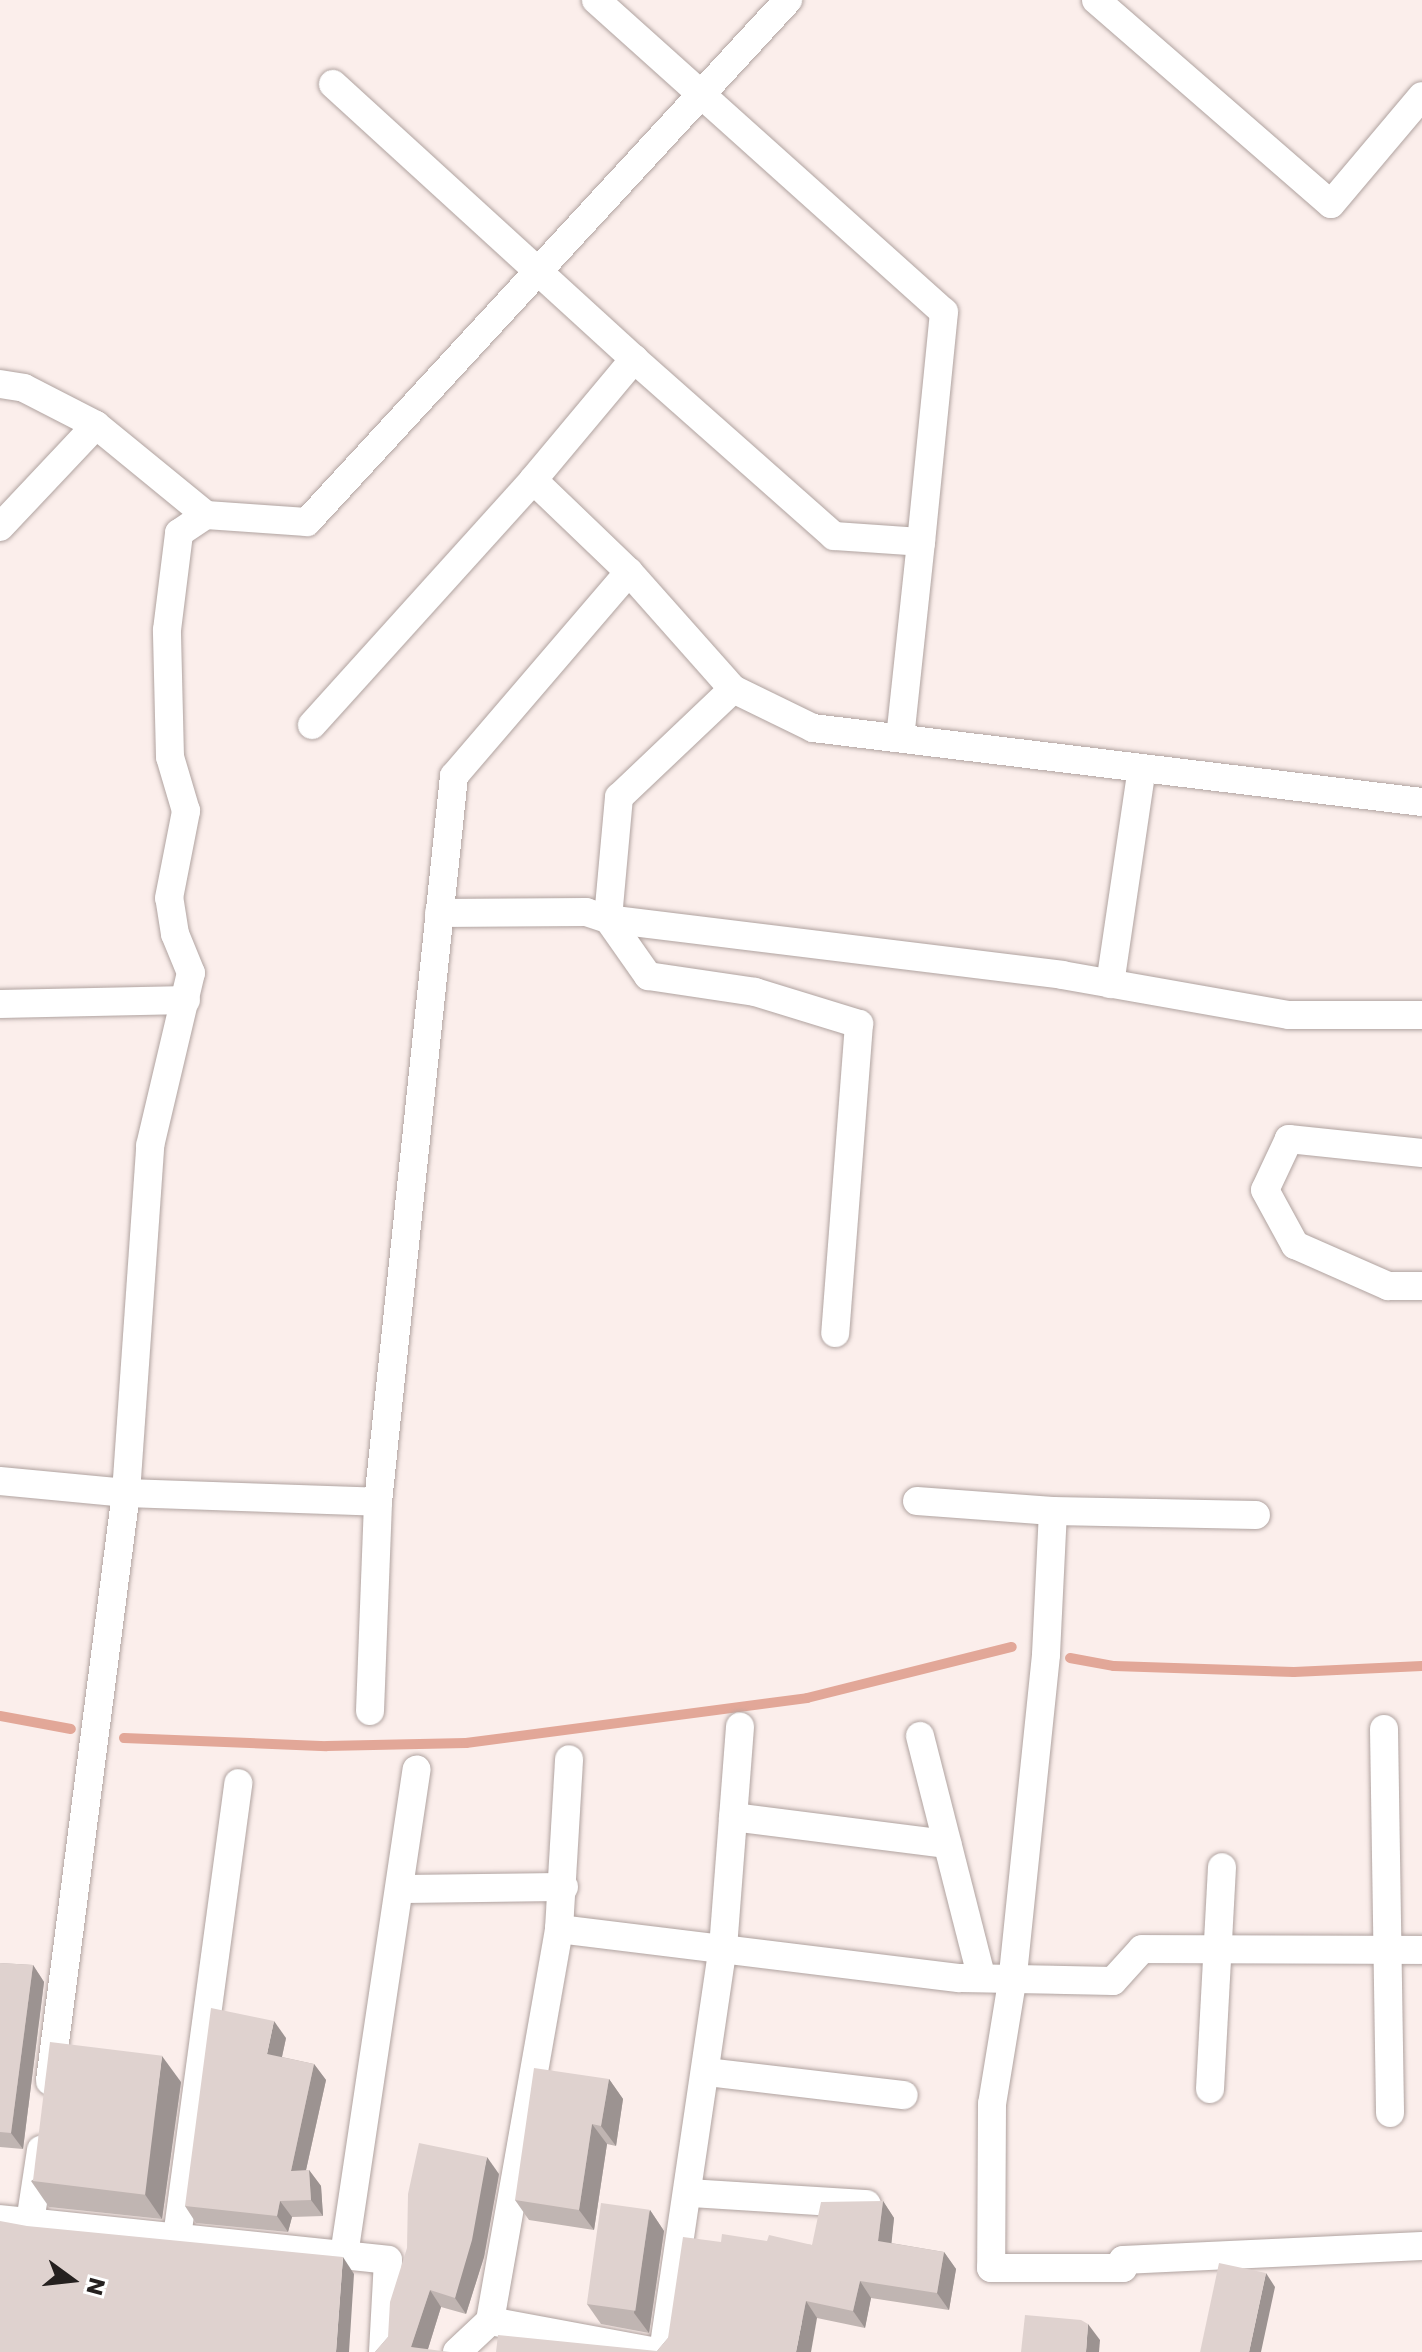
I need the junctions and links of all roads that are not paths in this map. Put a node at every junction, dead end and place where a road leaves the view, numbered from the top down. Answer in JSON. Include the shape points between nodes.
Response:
{"nodes":[{"id":1,"x":596,"y":0,"type":"edge"},
{"id":2,"x":788,"y":0,"type":"edge"},
{"id":3,"x":1096,"y":0,"type":"edge"},
{"id":4,"x":333,"y":84,"type":"dead end"},
{"id":5,"x":701,"y":96,"type":"junction"},
{"id":6,"x":1422,"y":96,"type":"edge"},
{"id":7,"x":540,"y":271,"type":"junction"},
{"id":8,"x":634,"y":359,"type":"junction"},
{"id":9,"x":0,"y":384,"type":"edge"},
{"id":10,"x":96,"y":425,"type":"junction"},
{"id":11,"x":533,"y":480,"type":"junction"},
{"id":12,"x":206,"y":515,"type":"junction"},
{"id":13,"x":0,"y":527,"type":"edge"},
{"id":14,"x":921,"y":542,"type":"junction"},
{"id":15,"x":629,"y":572,"type":"junction"},
{"id":16,"x":733,"y":689,"type":"junction"},
{"id":17,"x":312,"y":725,"type":"dead end"},
{"id":18,"x":900,"y":738,"type":"junction"},
{"id":19,"x":1142,"y":768,"type":"junction"},
{"id":20,"x":1422,"y":802,"type":"edge"},
{"id":21,"x":439,"y":913,"type":"junction"},
{"id":22,"x":608,"y":919,"type":"junction"},
{"id":23,"x":1110,"y":984,"type":"junction"},
{"id":24,"x":186,"y":1000,"type":"junction"},
{"id":25,"x":0,"y":1004,"type":"edge"},
{"id":26,"x":1422,"y":1015,"type":"edge"},
{"id":27,"x":1422,"y":1153,"type":"edge"},
{"id":28,"x":1422,"y":1286,"type":"edge"},
{"id":29,"x":835,"y":1333,"type":"dead end"},
{"id":30,"x":0,"y":1481,"type":"edge"},
{"id":31,"x":126,"y":1493,"type":"junction"},
{"id":32,"x":917,"y":1501,"type":"dead end"},
{"id":33,"x":378,"y":1502,"type":"junction"},
{"id":34,"x":1053,"y":1511,"type":"junction"},
{"id":35,"x":1256,"y":1515,"type":"dead end"},
{"id":36,"x":370,"y":1711,"type":"dead end"},
{"id":37,"x":740,"y":1727,"type":"dead end"},
{"id":38,"x":1384,"y":1729,"type":"dead end"},
{"id":39,"x":920,"y":1736,"type":"dead end"},
{"id":40,"x":569,"y":1759,"type":"dead end"},
{"id":41,"x":417,"y":1769,"type":"dead end"},
{"id":42,"x":238,"y":1783,"type":"dead end"},
{"id":43,"x":733,"y":1817,"type":"junction"},
{"id":44,"x":947,"y":1844,"type":"junction"},
{"id":45,"x":1222,"y":1867,"type":"dead end"},
{"id":46,"x":564,"y":1887,"type":"junction"},
{"id":47,"x":400,"y":1889,"type":"junction"},
{"id":48,"x":559,"y":1929,"type":"junction"},
{"id":49,"x":723,"y":1948,"type":"junction"},
{"id":50,"x":1217,"y":1949,"type":"junction"},
{"id":51,"x":1387,"y":1950,"type":"junction"},
{"id":52,"x":1422,"y":1950,"type":"edge"},
{"id":53,"x":981,"y":1976,"type":"junction"},
{"id":54,"x":1013,"y":1976,"type":"junction"},
{"id":55,"x":707,"y":2072,"type":"junction"},
{"id":56,"x":1210,"y":2089,"type":"dead end"},
{"id":57,"x":904,"y":2095,"type":"dead end"},
{"id":58,"x":1390,"y":2113,"type":"dead end"},
{"id":59,"x":690,"y":2193,"type":"junction"},
{"id":60,"x":884,"y":2205,"type":"edge"},
{"id":61,"x":0,"y":2219,"type":"edge"},
{"id":62,"x":30,"y":2222,"type":"junction"},
{"id":63,"x":177,"y":2237,"type":"junction"},
{"id":64,"x":1422,"y":2246,"type":"edge"},
{"id":65,"x":344,"y":2255,"type":"junction"},
{"id":66,"x":490,"y":2321,"type":"junction"},
{"id":67,"x":383,"y":2352,"type":"edge"},
{"id":68,"x":457,"y":2352,"type":"edge"},
{"id":69,"x":661,"y":2352,"type":"edge"}],
"edges":[{"from":1,"to":5,"type":"street"},
{"from":2,"to":5,"type":"street"},
{"from":3,"to":6,"type":"street","via":[[1331,204]]},
{"from":4,"to":7,"type":"street"},
{"from":5,"to":7,"type":"street"},
{"from":5,"to":14,"type":"street","via":[[944,312]]},
{"from":7,"to":8,"type":"street"},
{"from":7,"to":12,"type":"street","via":[[307,522]]},
{"from":8,"to":11,"type":"street"},
{"from":8,"to":14,"type":"street","via":[[834,536]]},
{"from":9,"to":10,"type":"street","via":[[24,388]]},
{"from":10,"to":12,"type":"street"},
{"from":10,"to":13,"type":"street"},
{"from":11,"to":15,"type":"street"},
{"from":11,"to":17,"type":"street"},
{"from":12,"to":24,"type":"street","via":[[179,533],[167,630],[170,757],[186,811],[169,898],[175,934],[191,973]]},
{"from":14,"to":18,"type":"street"},
{"from":15,"to":16,"type":"street"},
{"from":15,"to":21,"type":"street","via":[[454,776]]},
{"from":16,"to":18,"type":"street","via":[[813,728]]},
{"from":16,"to":22,"type":"street","via":[[619,797]]},
{"from":18,"to":19,"type":"street"},
{"from":19,"to":20,"type":"street"},
{"from":19,"to":23,"type":"street"},
{"from":21,"to":22,"type":"street","via":[[586,912]]},
{"from":21,"to":33,"type":"street"},
{"from":22,"to":23,"type":"street"},
{"from":22,"to":29,"type":"street","via":[[648,976],[755,992],[859,1024]]},
{"from":23,"to":26,"type":"street","via":[[1289,1015]]},
{"from":24,"to":25,"type":"street"},
{"from":24,"to":31,"type":"street","via":[[150,1146]]},
{"from":27,"to":28,"type":"street","via":[[1289,1139],[1265,1190],[1295,1245],[1388,1286]]},
{"from":30,"to":31,"type":"street"},
{"from":31,"to":33,"type":"street"},
{"from":31,"to":62,"type":"street"},
{"from":32,"to":34,"type":"street"},
{"from":33,"to":36,"type":"street"},
{"from":34,"to":35,"type":"street"},
{"from":34,"to":54,"type":"street","via":[[1046,1655]]},
{"from":37,"to":43,"type":"street"},
{"from":38,"to":51,"type":"street"},
{"from":39,"to":44,"type":"street"},
{"from":40,"to":46,"type":"street"},
{"from":41,"to":47,"type":"street"},
{"from":42,"to":63,"type":"street"},
{"from":43,"to":44,"type":"street"},
{"from":43,"to":49,"type":"street"},
{"from":44,"to":53,"type":"street"},
{"from":45,"to":50,"type":"street"},
{"from":46,"to":47,"type":"street"},
{"from":46,"to":48,"type":"street"},
{"from":47,"to":65,"type":"street"},
{"from":48,"to":49,"type":"street"},
{"from":48,"to":66,"type":"street"},
{"from":49,"to":53,"type":"street","via":[[903,1973]]},
{"from":49,"to":55,"type":"street"},
{"from":50,"to":51,"type":"street"},
{"from":50,"to":54,"type":"street","via":[[1142,1949],[1113,1981]]},
{"from":50,"to":56,"type":"street"},
{"from":51,"to":52,"type":"street"},
{"from":51,"to":58,"type":"street"},
{"from":53,"to":54,"type":"street"},
{"from":54,"to":64,"type":"street","via":[[992,2104],[991,2268],[1123,2268],[1123,2260]]},
{"from":55,"to":57,"type":"street"},
{"from":55,"to":59,"type":"street"},
{"from":59,"to":60,"type":"street"},
{"from":59,"to":69,"type":"street"},
{"from":61,"to":62,"type":"street"},
{"from":62,"to":63,"type":"street"},
{"from":63,"to":65,"type":"street"},
{"from":65,"to":67,"type":"street","via":[[388,2260]]},
{"from":66,"to":68,"type":"street"},
{"from":66,"to":69,"type":"street"}]}
